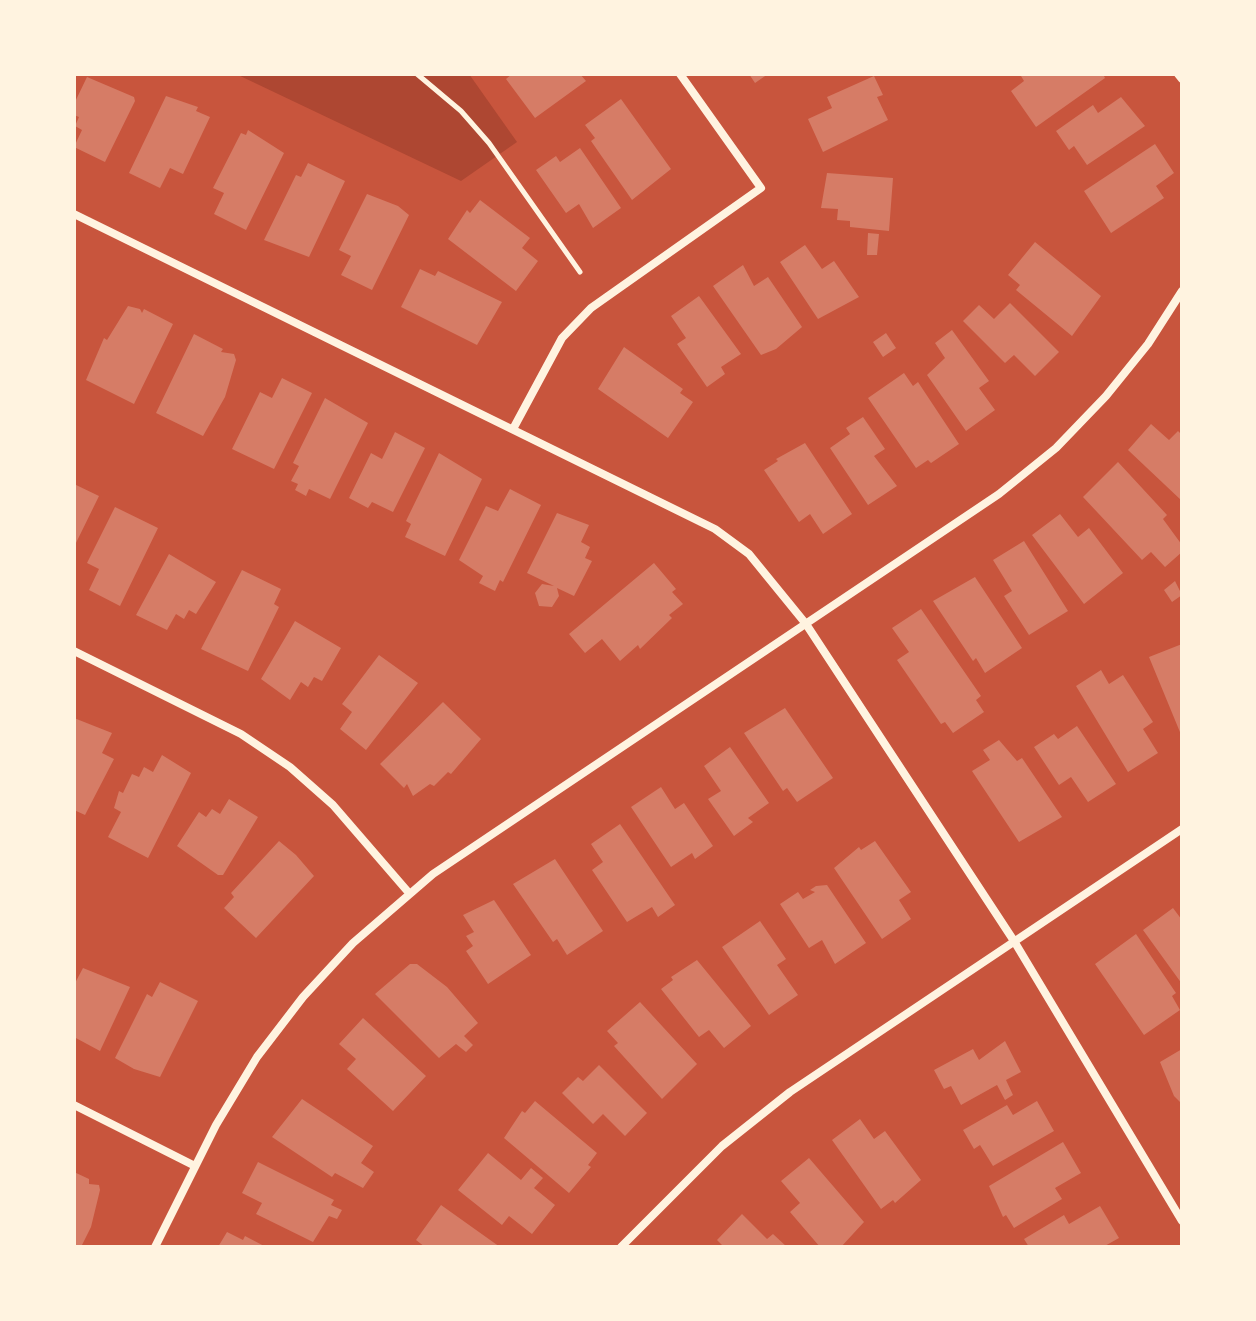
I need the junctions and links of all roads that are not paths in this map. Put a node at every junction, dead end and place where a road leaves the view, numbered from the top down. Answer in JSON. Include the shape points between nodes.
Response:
{"nodes":[{"id":1,"x":680,"y":74,"type":"edge"},
{"id":2,"x":1178,"y":74,"type":"edge"},
{"id":3,"x":1182,"y":79,"type":"edge"},
{"id":4,"x":74,"y":214,"type":"edge"},
{"id":5,"x":1182,"y":291,"type":"edge"},
{"id":6,"x":513,"y":429,"type":"junction"},
{"id":7,"x":806,"y":624,"type":"junction"},
{"id":8,"x":74,"y":651,"type":"edge"},
{"id":9,"x":1182,"y":829,"type":"edge"},
{"id":10,"x":409,"y":893,"type":"junction"},
{"id":11,"x":1014,"y":941,"type":"junction"},
{"id":12,"x":74,"y":1105,"type":"edge"},
{"id":13,"x":195,"y":1166,"type":"junction"},
{"id":14,"x":1182,"y":1221,"type":"edge"},
{"id":15,"x":155,"y":1247,"type":"edge"},
{"id":16,"x":621,"y":1247,"type":"edge"}],
"edges":[{"from":1,"to":6,"type":"street","via":[[761,188],[591,308],[562,338]]},
{"from":2,"to":3,"type":"street"},
{"from":4,"to":6,"type":"street"},
{"from":5,"to":7,"type":"street","via":[[1115,386],[1056,448],[999,494]]},
{"from":6,"to":7,"type":"street","via":[[715,529],[749,554]]},
{"from":7,"to":10,"type":"street"},
{"from":7,"to":11,"type":"street"},
{"from":8,"to":10,"type":"street","via":[[241,734],[290,767],[333,805]]},
{"from":9,"to":11,"type":"street"},
{"from":10,"to":13,"type":"street","via":[[303,997],[257,1057]]},
{"from":11,"to":14,"type":"street"},
{"from":11,"to":16,"type":"street","via":[[790,1092],[722,1146]]},
{"from":12,"to":13,"type":"street"},
{"from":13,"to":15,"type":"street"}]}
